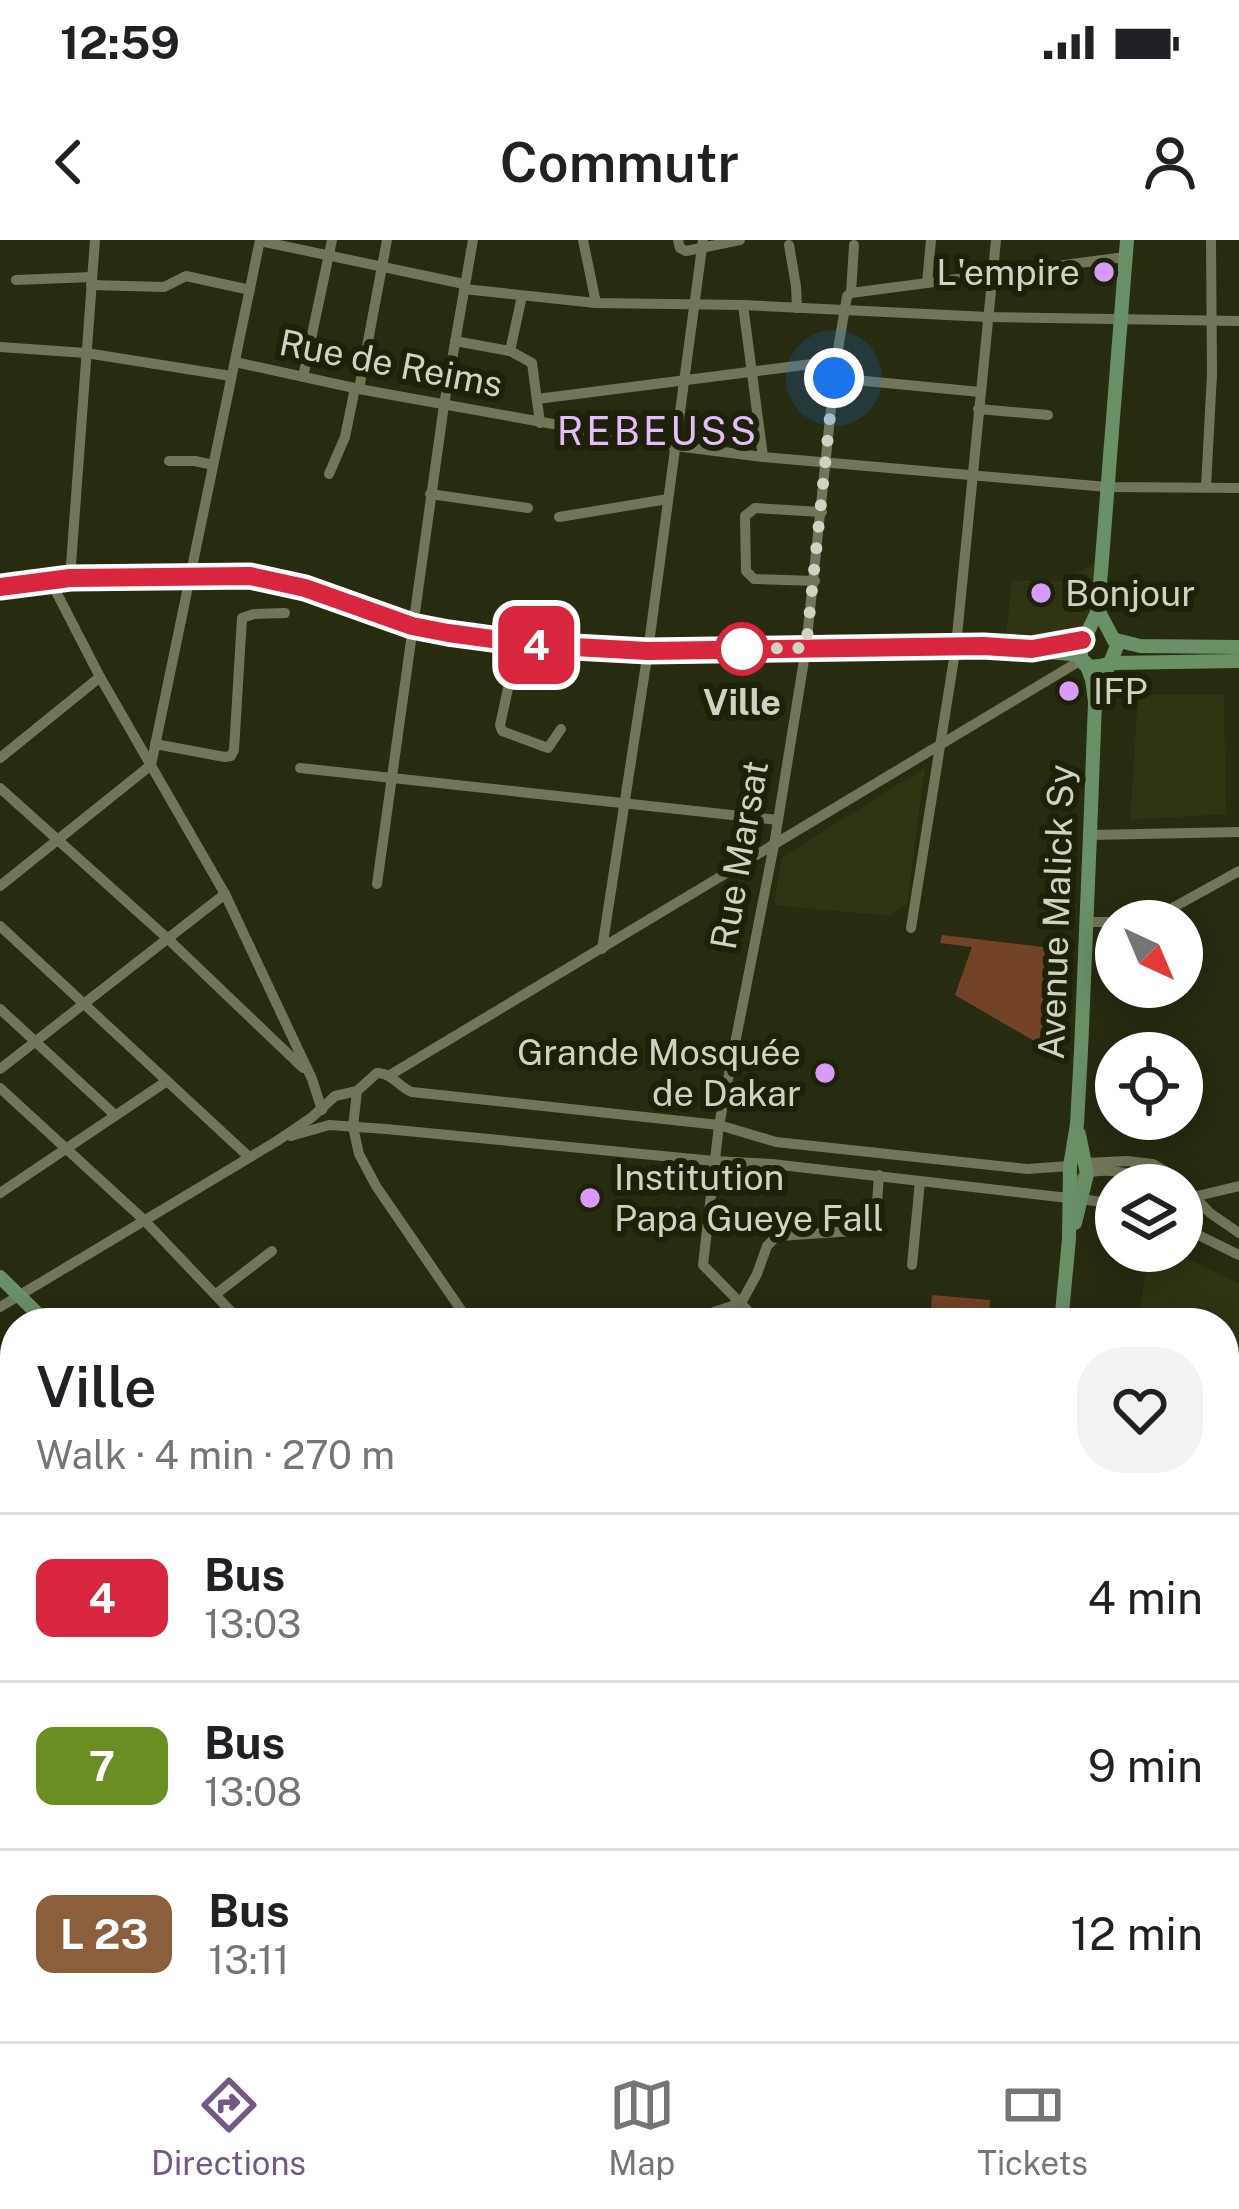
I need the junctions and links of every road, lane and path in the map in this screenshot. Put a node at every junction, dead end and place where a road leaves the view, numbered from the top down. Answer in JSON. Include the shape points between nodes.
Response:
{"nodes":[{"id":1,"x":95,"y":240,"type":"edge"},
{"id":2,"x":260,"y":240,"type":"edge"},
{"id":3,"x":332,"y":240,"type":"edge"},
{"id":4,"x":387,"y":240,"type":"edge"},
{"id":5,"x":473,"y":240,"type":"edge"},
{"id":6,"x":583,"y":240,"type":"edge"},
{"id":7,"x":678,"y":240,"type":"edge"},
{"id":8,"x":740,"y":240,"type":"edge"},
{"id":9,"x":931,"y":240,"type":"edge"},
{"id":10,"x":995,"y":240,"type":"edge"},
{"id":11,"x":1126,"y":240,"type":"edge"},
{"id":12,"x":1211,"y":240,"type":"edge"},
{"id":13,"x":702,"y":244,"type":"edge"},
{"id":14,"x":789,"y":245,"type":"dead end"},
{"id":15,"x":854,"y":245,"type":"dead end"},
{"id":16,"x":329,"y":255,"type":"junction"},
{"id":17,"x":1125,"y":257,"type":"junction"},
{"id":18,"x":382,"y":267,"type":"junction"},
{"id":19,"x":992,"y":275,"type":"junction"},
{"id":20,"x":16,"y":280,"type":"dead end"},
{"id":21,"x":92,"y":281,"type":"junction"},
{"id":22,"x":927,"y":283,"type":"junction"},
{"id":23,"x":464,"y":286,"type":"junction"},
{"id":24,"x":250,"y":290,"type":"junction"},
{"id":25,"x":851,"y":293,"type":"junction"},
{"id":26,"x":522,"y":296,"type":"junction"},
{"id":27,"x":596,"y":303,"type":"junction"},
{"id":28,"x":694,"y":303,"type":"junction"},
{"id":29,"x":743,"y":305,"type":"junction"},
{"id":30,"x":796,"y":308,"type":"junction"},
{"id":31,"x":842,"y":310,"type":"junction"},
{"id":32,"x":988,"y":317,"type":"junction"},
{"id":33,"x":1120,"y":321,"type":"junction"},
{"id":34,"x":1212,"y":321,"type":"junction"},
{"id":35,"x":1239,"y":321,"type":"edge"},
{"id":36,"x":455,"y":341,"type":"junction"},
{"id":37,"x":0,"y":347,"type":"edge"},
{"id":38,"x":510,"y":351,"type":"junction"},
{"id":39,"x":86,"y":353,"type":"junction"},
{"id":40,"x":836,"y":362,"type":"junction"},
{"id":41,"x":233,"y":369,"type":"junction"},
{"id":42,"x":753,"y":374,"type":"junction"},
{"id":43,"x":303,"y":377,"type":"junction"},
{"id":44,"x":834,"y":378,"type":"junction"},
{"id":45,"x":685,"y":381,"type":"junction"},
{"id":46,"x":357,"y":389,"type":"junction"},
{"id":47,"x":980,"y":392,"type":"junction"},
{"id":48,"x":537,"y":399,"type":"junction"},
{"id":49,"x":444,"y":405,"type":"junction"},
{"id":50,"x":979,"y":409,"type":"junction"},
{"id":51,"x":1048,"y":415,"type":"dead end"},
{"id":52,"x":540,"y":424,"type":"junction"},
{"id":53,"x":675,"y":446,"type":"junction"},
{"id":54,"x":763,"y":457,"type":"junction"},
{"id":55,"x":169,"y":461,"type":"dead end"},
{"id":56,"x":827,"y":461,"type":"junction"},
{"id":57,"x":213,"y":465,"type":"junction"},
{"id":58,"x":329,"y":474,"type":"dead end"},
{"id":59,"x":972,"y":474,"type":"junction"},
{"id":60,"x":1108,"y":487,"type":"junction"},
{"id":61,"x":1206,"y":488,"type":"junction"},
{"id":62,"x":1239,"y":488,"type":"edge"},
{"id":63,"x":430,"y":494,"type":"junction"},
{"id":64,"x":668,"y":499,"type":"junction"},
{"id":65,"x":528,"y":508,"type":"dead end"},
{"id":66,"x":822,"y":512,"type":"junction"},
{"id":67,"x":559,"y":517,"type":"dead end"},
{"id":68,"x":189,"y":577,"type":"junction"},
{"id":69,"x":70,"y":578,"type":"junction"},
{"id":70,"x":50,"y":580,"type":"junction"},
{"id":71,"x":814,"y":581,"type":"junction"},
{"id":72,"x":6,"y":586,"type":"edge"},
{"id":73,"x":0,"y":598,"type":"edge"},
{"id":74,"x":1099,"y":610,"type":"junction"},
{"id":75,"x":285,"y":613,"type":"dead end"},
{"id":76,"x":412,"y":626,"type":"junction"},
{"id":77,"x":1113,"y":637,"type":"junction"},
{"id":78,"x":518,"y":643,"type":"junction"},
{"id":79,"x":956,"y":646,"type":"junction"},
{"id":80,"x":1239,"y":647,"type":"edge"},
{"id":81,"x":806,"y":648,"type":"junction"},
{"id":82,"x":1083,"y":650,"type":"junction"},
{"id":83,"x":648,"y":651,"type":"junction"},
{"id":84,"x":1239,"y":661,"type":"edge"},
{"id":85,"x":1110,"y":663,"type":"junction"},
{"id":86,"x":100,"y":677,"type":"junction"},
{"id":87,"x":1095,"y":702,"type":"junction"},
{"id":88,"x":561,"y":729,"type":"dead end"},
{"id":89,"x":155,"y":744,"type":"junction"},
{"id":90,"x":940,"y":745,"type":"junction"},
{"id":91,"x":0,"y":758,"type":"edge"},
{"id":92,"x":151,"y":765,"type":"junction"},
{"id":93,"x":300,"y":768,"type":"dead end"},
{"id":94,"x":390,"y":778,"type":"junction"},
{"id":95,"x":0,"y":788,"type":"edge"},
{"id":96,"x":623,"y":805,"type":"junction"},
{"id":97,"x":778,"y":820,"type":"junction"},
{"id":98,"x":1239,"y":832,"type":"edge"},
{"id":99,"x":1090,"y":835,"type":"junction"},
{"id":100,"x":58,"y":839,"type":"junction"},
{"id":101,"x":774,"y":845,"type":"junction"},
{"id":102,"x":1239,"y":871,"type":"edge"},
{"id":103,"x":377,"y":884,"type":"dead end"},
{"id":104,"x":0,"y":886,"type":"edge"},
{"id":105,"x":225,"y":894,"type":"junction"},
{"id":106,"x":1187,"y":900,"type":"edge"},
{"id":107,"x":1087,"y":922,"type":"junction"},
{"id":108,"x":1095,"y":922,"type":"edge"},
{"id":109,"x":0,"y":926,"type":"edge"},
{"id":110,"x":911,"y":928,"type":"dead end"},
{"id":111,"x":167,"y":938,"type":"junction"},
{"id":112,"x":602,"y":949,"type":"junction"},
{"id":113,"x":82,"y":1004,"type":"junction"},
{"id":114,"x":0,"y":1009,"type":"edge"},
{"id":115,"x":35,"y":1041,"type":"junction"},
{"id":116,"x":0,"y":1069,"type":"edge"},
{"id":117,"x":390,"y":1075,"type":"junction"},
{"id":118,"x":311,"y":1077,"type":"junction"},
{"id":119,"x":167,"y":1081,"type":"junction"},
{"id":120,"x":0,"y":1088,"type":"edge"},
{"id":121,"x":357,"y":1090,"type":"junction"},
{"id":122,"x":334,"y":1096,"type":"junction"},
{"id":123,"x":321,"y":1109,"type":"junction"},
{"id":124,"x":115,"y":1115,"type":"junction"},
{"id":125,"x":1077,"y":1124,"type":"junction"},
{"id":126,"x":329,"y":1125,"type":"junction"},
{"id":127,"x":719,"y":1125,"type":"junction"},
{"id":128,"x":353,"y":1127,"type":"junction"},
{"id":129,"x":277,"y":1141,"type":"junction"},
{"id":130,"x":66,"y":1148,"type":"junction"},
{"id":131,"x":249,"y":1157,"type":"junction"},
{"id":132,"x":714,"y":1161,"type":"junction"},
{"id":133,"x":1110,"y":1164,"type":"edge"},
{"id":134,"x":1146,"y":1164,"type":"edge"},
{"id":135,"x":1070,"y":1166,"type":"junction"},
{"id":136,"x":1095,"y":1167,"type":"edge"},
{"id":137,"x":1087,"y":1168,"type":"junction"},
{"id":138,"x":1095,"y":1170,"type":"edge"},
{"id":139,"x":879,"y":1175,"type":"junction"},
{"id":140,"x":920,"y":1181,"type":"junction"},
{"id":141,"x":1239,"y":1186,"type":"edge"},
{"id":142,"x":1203,"y":1192,"type":"edge"},
{"id":143,"x":0,"y":1193,"type":"edge"},
{"id":144,"x":1075,"y":1198,"type":"junction"},
{"id":145,"x":1095,"y":1201,"type":"edge"},
{"id":146,"x":1203,"y":1207,"type":"edge"},
{"id":147,"x":144,"y":1220,"type":"junction"},
{"id":148,"x":1239,"y":1234,"type":"edge"},
{"id":149,"x":1203,"y":1238,"type":"edge"},
{"id":150,"x":272,"y":1251,"type":"dead end"},
{"id":151,"x":1239,"y":1256,"type":"edge"},
{"id":152,"x":912,"y":1264,"type":"dead end"},
{"id":153,"x":0,"y":1277,"type":"edge"},
{"id":154,"x":216,"y":1294,"type":"junction"},
{"id":155,"x":19,"y":1296,"type":"junction"},
{"id":156,"x":741,"y":1303,"type":"junction"},
{"id":157,"x":0,"y":1307,"type":"edge"},
{"id":158,"x":31,"y":1308,"type":"edge"},
{"id":159,"x":228,"y":1308,"type":"edge"},
{"id":160,"x":460,"y":1308,"type":"edge"},
{"id":161,"x":726,"y":1308,"type":"edge"},
{"id":162,"x":746,"y":1308,"type":"edge"},
{"id":163,"x":1062,"y":1308,"type":"edge"}],
"edges":[{"from":1,"to":21,"type":"street"},
{"from":2,"to":16,"type":"street"},
{"from":2,"to":24,"type":"street"},
{"from":3,"to":16,"type":"street"},
{"from":4,"to":18,"type":"street"},
{"from":5,"to":23,"type":"street"},
{"from":6,"to":27,"type":"street"},
{"from":7,"to":13,"type":"street","via":[[682,250]]},
{"from":8,"to":13,"type":"street"},
{"from":9,"to":22,"type":"street"},
{"from":10,"to":19,"type":"street"},
{"from":11,"to":17,"type":"main road"},
{"from":12,"to":34,"type":"street"},
{"from":13,"to":28,"type":"street"},
{"from":14,"to":30,"type":"street"},
{"from":15,"to":25,"type":"street"},
{"from":16,"to":18,"type":"street"},
{"from":16,"to":43,"type":"street"},
{"from":17,"to":19,"type":"street"},
{"from":17,"to":33,"type":"main road"},
{"from":18,"to":23,"type":"street"},
{"from":18,"to":46,"type":"street"},
{"from":19,"to":22,"type":"street"},
{"from":19,"to":32,"type":"street"},
{"from":20,"to":21,"type":"street"},
{"from":21,"to":24,"type":"street","via":[[164,287],[186,276]]},
{"from":21,"to":39,"type":"street"},
{"from":22,"to":25,"type":"street"},
{"from":23,"to":26,"type":"street"},
{"from":23,"to":36,"type":"street"},
{"from":24,"to":41,"type":"street"},
{"from":25,"to":31,"type":"street","name":"Rue Marsat"},
{"from":26,"to":27,"type":"street"},
{"from":26,"to":38,"type":"street"},
{"from":27,"to":28,"type":"street"},
{"from":28,"to":29,"type":"street"},
{"from":28,"to":45,"type":"street"},
{"from":29,"to":30,"type":"street"},
{"from":29,"to":42,"type":"street"},
{"from":30,"to":31,"type":"street"},
{"from":31,"to":32,"type":"street"},
{"from":31,"to":40,"type":"street","name":"Rue Marsat"},
{"from":32,"to":33,"type":"street"},
{"from":32,"to":47,"type":"street"},
{"from":33,"to":34,"type":"street"},
{"from":33,"to":60,"type":"main road"},
{"from":34,"to":35,"type":"street"},
{"from":34,"to":61,"type":"street"},
{"from":36,"to":38,"type":"street"},
{"from":36,"to":49,"type":"street"},
{"from":37,"to":39,"type":"street","name":"Rue de Reims"},
{"from":38,"to":48,"type":"street","via":[[532,363]]},
{"from":39,"to":41,"type":"street","name":"Rue de Reims"},
{"from":39,"to":69,"type":"street"},
{"from":40,"to":42,"type":"street"},
{"from":40,"to":44,"type":"street","name":"Rue Marsat"},
{"from":41,"to":43,"type":"street","name":"Rue de Reims"},
{"from":41,"to":57,"type":"street"},
{"from":42,"to":45,"type":"street"},
{"from":42,"to":54,"type":"street"},
{"from":43,"to":46,"type":"street","name":"Rue de Reims"},
{"from":44,"to":47,"type":"street"},
{"from":44,"to":56,"type":"street","name":"Rue Marsat"},
{"from":45,"to":48,"type":"street"},
{"from":45,"to":53,"type":"street"},
{"from":46,"to":49,"type":"street","name":"Rue de Reims"},
{"from":46,"to":58,"type":"street"},
{"from":47,"to":50,"type":"street"},
{"from":48,"to":52,"type":"street"},
{"from":49,"to":52,"type":"street","name":"Rue de Reims"},
{"from":49,"to":63,"type":"street"},
{"from":50,"to":51,"type":"street"},
{"from":50,"to":59,"type":"street"},
{"from":52,"to":53,"type":"street","name":"Rue de Reims"},
{"from":53,"to":54,"type":"street","name":"Rue de Reims"},
{"from":53,"to":64,"type":"street"},
{"from":54,"to":56,"type":"street","name":"Rue de Reims"},
{"from":55,"to":57,"type":"street"},
{"from":56,"to":59,"type":"street","name":"Rue de Reims"},
{"from":56,"to":66,"type":"street","name":"Rue Marsat"},
{"from":57,"to":68,"type":"street"},
{"from":59,"to":60,"type":"street","name":"Rue de Reims"},
{"from":59,"to":79,"type":"street"},
{"from":60,"to":61,"type":"street","name":"Rue de Reims"},
{"from":60,"to":74,"type":"main road"},
{"from":61,"to":62,"type":"street","name":"Rue de Reims"},
{"from":63,"to":65,"type":"street"},
{"from":63,"to":76,"type":"street"},
{"from":64,"to":67,"type":"street"},
{"from":64,"to":83,"type":"street"},
{"from":66,"to":71,"type":"street","name":"Rue Marsat"},
{"from":66,"to":71,"type":"street","via":[[754,508],[745,516],[749,576]]},
{"from":68,"to":69,"type":"main road"},
{"from":68,"to":76,"type":"main road","via":[[274,580]]},
{"from":68,"to":89,"type":"street"},
{"from":69,"to":70,"type":"main road"},
{"from":70,"to":72,"type":"main road"},
{"from":70,"to":86,"type":"street"},
{"from":71,"to":81,"type":"street","name":"Rue Marsat"},
{"from":72,"to":73,"type":"street"},
{"from":74,"to":77,"type":"main road"},
{"from":74,"to":82,"type":"main road"},
{"from":75,"to":89,"type":"street","via":[[242,618],[231,755]]},
{"from":76,"to":78,"type":"main road"},
{"from":76,"to":94,"type":"street"},
{"from":77,"to":80,"type":"main road","via":[[1140,646]]},
{"from":77,"to":82,"type":"main road","via":[[1100,629]]},
{"from":77,"to":85,"type":"main road"},
{"from":78,"to":83,"type":"main road"},
{"from":78,"to":88,"type":"street","via":[[502,731],[548,748]]},
{"from":79,"to":81,"type":"main road"},
{"from":79,"to":82,"type":"main road"},
{"from":79,"to":90,"type":"street"},
{"from":81,"to":83,"type":"main road"},
{"from":81,"to":97,"type":"street","name":"Rue Marsat"},
{"from":82,"to":85,"type":"main road","via":[[1096,667]]},
{"from":82,"to":87,"type":"main road","name":"Avenue Malick Sy"},
{"from":82,"to":90,"type":"street"},
{"from":83,"to":96,"type":"street"},
{"from":84,"to":85,"type":"main road"},
{"from":85,"to":87,"type":"main road","name":"Avenue Malick Sy"},
{"from":86,"to":91,"type":"street"},
{"from":86,"to":92,"type":"street"},
{"from":87,"to":99,"type":"main road","name":"Avenue Malick Sy"},
{"from":89,"to":92,"type":"street"},
{"from":90,"to":101,"type":"street"},
{"from":90,"to":110,"type":"street"},
{"from":92,"to":100,"type":"street"},
{"from":92,"to":105,"type":"street"},
{"from":93,"to":94,"type":"street"},
{"from":94,"to":96,"type":"street"},
{"from":94,"to":103,"type":"street"},
{"from":95,"to":100,"type":"street"},
{"from":96,"to":97,"type":"street"},
{"from":96,"to":112,"type":"street"},
{"from":97,"to":101,"type":"street","name":"Rue Marsat"},
{"from":98,"to":99,"type":"street"},
{"from":99,"to":107,"type":"main road","name":"Avenue Malick Sy"},
{"from":100,"to":104,"type":"street"},
{"from":100,"to":111,"type":"street"},
{"from":101,"to":112,"type":"street"},
{"from":101,"to":127,"type":"street","name":"Rue Marsat"},
{"from":102,"to":106,"type":"street"},
{"from":105,"to":111,"type":"street"},
{"from":105,"to":118,"type":"street"},
{"from":107,"to":108,"type":"street"},
{"from":107,"to":125,"type":"main road","name":"Avenue Malick Sy"},
{"from":109,"to":113,"type":"street"},
{"from":111,"to":113,"type":"street"},
{"from":111,"to":118,"type":"street"},
{"from":112,"to":117,"type":"street"},
{"from":113,"to":115,"type":"street"},
{"from":113,"to":119,"type":"street"},
{"from":114,"to":115,"type":"street"},
{"from":115,"to":116,"type":"street"},
{"from":115,"to":124,"type":"street"},
{"from":117,"to":121,"type":"street","via":[[377,1073]]},
{"from":117,"to":127,"type":"street","via":[[412,1093]]},
{"from":118,"to":122,"type":"street"},
{"from":118,"to":123,"type":"street"},
{"from":119,"to":124,"type":"street"},
{"from":119,"to":131,"type":"street"},
{"from":120,"to":130,"type":"street"},
{"from":121,"to":122,"type":"street"},
{"from":121,"to":128,"type":"street"},
{"from":122,"to":123,"type":"street"},
{"from":123,"to":126,"type":"street"},
{"from":123,"to":129,"type":"street"},
{"from":124,"to":130,"type":"street"},
{"from":125,"to":135,"type":"main road","name":"Avenue Malick Sy"},
{"from":125,"to":137,"type":"main road","name":"Avenue Malick Sy"},
{"from":126,"to":128,"type":"street"},
{"from":126,"to":129,"type":"street"},
{"from":127,"to":132,"type":"street","name":"Rue Marsat"},
{"from":127,"to":135,"type":"street","via":[[776,1142]]},
{"from":128,"to":132,"type":"street"},
{"from":128,"to":160,"type":"street","via":[[376,1186]]},
{"from":129,"to":131,"type":"street"},
{"from":130,"to":143,"type":"street"},
{"from":130,"to":147,"type":"street"},
{"from":131,"to":147,"type":"street"},
{"from":132,"to":139,"type":"street"},
{"from":132,"to":156,"type":"street","name":"Rue Marsat","via":[[703,1265]]},
{"from":133,"to":134,"type":"street"},
{"from":135,"to":137,"type":"main road"},
{"from":135,"to":144,"type":"main road","name":"Avenue Malick Sy"},
{"from":136,"to":137,"type":"street"},
{"from":137,"to":138,"type":"street"},
{"from":137,"to":144,"type":"main road"},
{"from":139,"to":140,"type":"street"},
{"from":139,"to":156,"type":"street","via":[[868,1230],[779,1236]]},
{"from":140,"to":144,"type":"street"},
{"from":140,"to":152,"type":"street"},
{"from":141,"to":142,"type":"street"},
{"from":144,"to":145,"type":"street"},
{"from":144,"to":163,"type":"main road"},
{"from":146,"to":148,"type":"street"},
{"from":147,"to":154,"type":"street"},
{"from":147,"to":155,"type":"street"},
{"from":149,"to":151,"type":"street"},
{"from":150,"to":154,"type":"street"},
{"from":153,"to":155,"type":"main road"},
{"from":154,"to":159,"type":"street"},
{"from":155,"to":157,"type":"street"},
{"from":155,"to":158,"type":"main road"},
{"from":156,"to":161,"type":"street"},
{"from":156,"to":162,"type":"street"}]}
